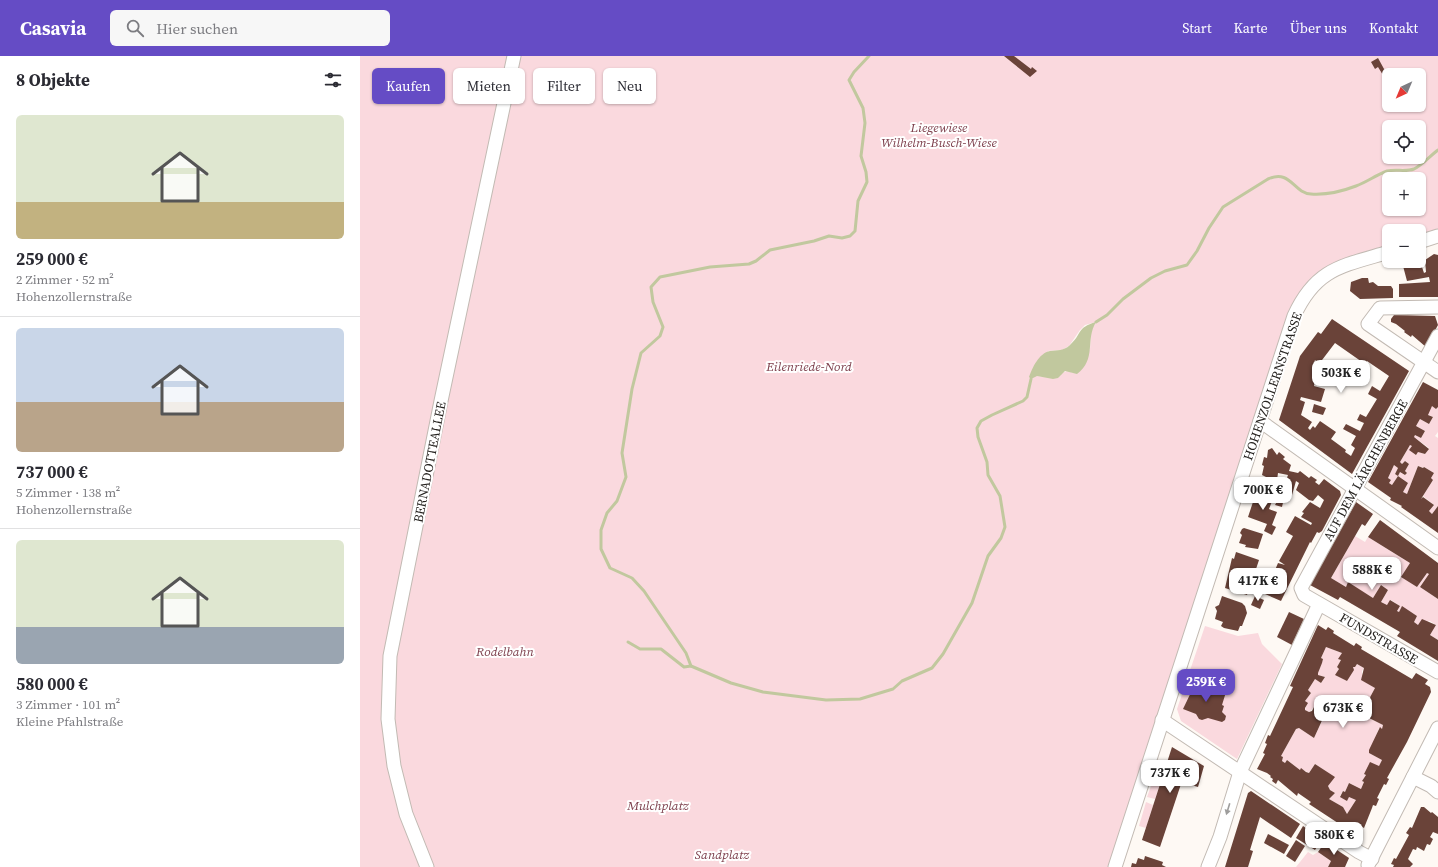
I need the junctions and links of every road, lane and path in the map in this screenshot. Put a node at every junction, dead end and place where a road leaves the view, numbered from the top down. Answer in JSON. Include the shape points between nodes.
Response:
{"nodes":[{"id":1,"x":514,"y":56,"type":"edge"},
{"id":2,"x":1438,"y":236,"type":"edge"},
{"id":3,"x":1426,"y":240,"type":"edge"},
{"id":4,"x":1382,"y":254,"type":"edge"},
{"id":5,"x":1438,"y":307,"type":"edge"},
{"id":6,"x":1438,"y":336,"type":"edge"},
{"id":7,"x":1424,"y":362,"type":"junction"},
{"id":8,"x":1438,"y":372,"type":"edge"},
{"id":9,"x":1260,"y":421,"type":"junction"},
{"id":10,"x":1355,"y":488,"type":"junction"},
{"id":11,"x":1438,"y":548,"type":"edge"},
{"id":12,"x":1319,"y":604,"type":"junction"},
{"id":13,"x":1438,"y":672,"type":"edge"},
{"id":14,"x":1162,"y":720,"type":"junction"},
{"id":15,"x":1438,"y":728,"type":"edge"},
{"id":16,"x":1240,"y":772,"type":"junction"},
{"id":17,"x":1413,"y":777,"type":"junction"},
{"id":18,"x":1438,"y":792,"type":"edge"},
{"id":19,"x":1370,"y":863,"type":"edge"},
{"id":20,"x":427,"y":867,"type":"edge"},
{"id":21,"x":1115,"y":867,"type":"edge"},
{"id":22,"x":1208,"y":867,"type":"edge"}],
"edges":[{"from":1,"to":20,"type":"street","name":"BERNADOTTEALLEE","via":[[390,656],[388,719],[394,766],[406,814]]},
{"from":2,"to":3,"type":"street"},
{"from":4,"to":9,"type":"street","name":"HOHENZOLLERNSTRASSE","via":[[1348,264],[1326,274],[1309,290],[1294,316]]},
{"from":5,"to":7,"type":"street","via":[[1380,308],[1368,324]]},
{"from":6,"to":7,"type":"street","name":"AUF DEM LÄRCHENBERGE"},
{"from":7,"to":8,"type":"street"},
{"from":7,"to":10,"type":"street","name":"AUF DEM LÄRCHENBERGE"},
{"from":9,"to":10,"type":"street"},
{"from":9,"to":14,"type":"street","name":"HOHENZOLLERNSTRASSE"},
{"from":10,"to":11,"type":"street"},
{"from":10,"to":12,"type":"street","name":"AUF DEM LÄRCHENBERGE","via":[[1301,588],[1304,595]]},
{"from":12,"to":13,"type":"street","name":"FUNDSTRASSE"},
{"from":12,"to":16,"type":"street"},
{"from":14,"to":16,"type":"street"},
{"from":14,"to":21,"type":"street","name":"HOHENZOLLERNSTRASSE"},
{"from":15,"to":17,"type":"street"},
{"from":16,"to":19,"type":"street","via":[[1359,852]]},
{"from":16,"to":22,"type":"street","one_way":true},
{"from":17,"to":18,"type":"street"},
{"from":17,"to":19,"type":"street"}]}
